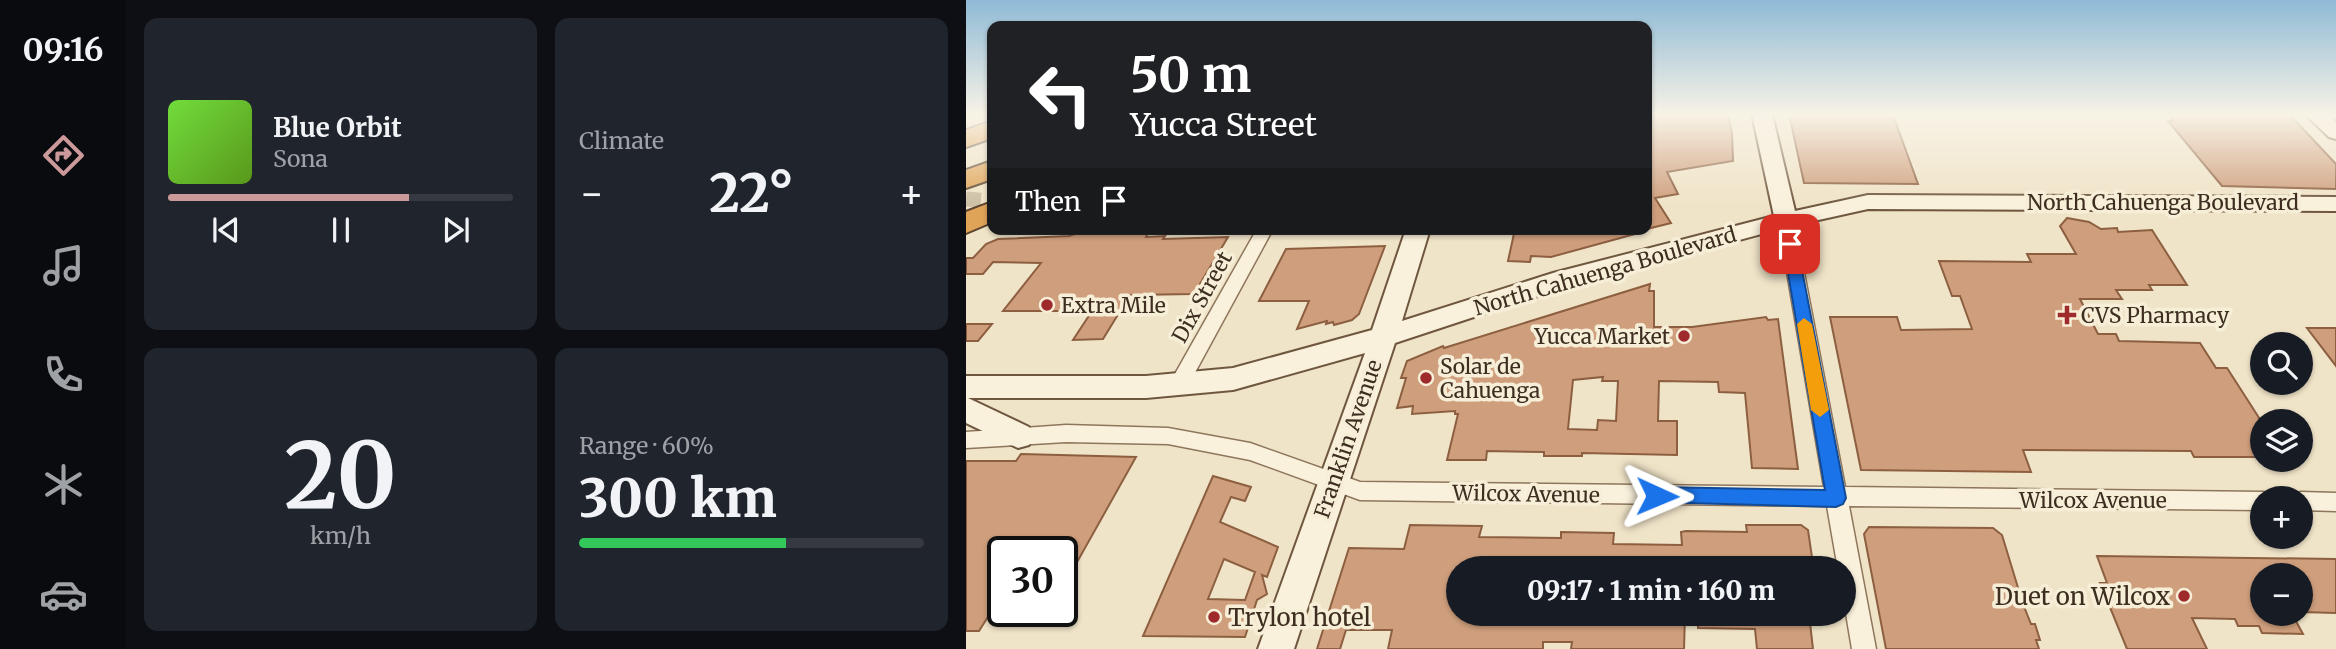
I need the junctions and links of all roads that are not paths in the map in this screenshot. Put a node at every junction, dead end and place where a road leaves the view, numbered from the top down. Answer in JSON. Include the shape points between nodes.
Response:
{"nodes":[{"id":1,"x":1769,"y":144,"type":"edge"},
{"id":2,"x":987,"y":147,"type":"edge"},
{"id":3,"x":966,"y":156,"type":"edge"},
{"id":4,"x":987,"y":171,"type":"edge"},
{"id":5,"x":966,"y":180,"type":"edge"},
{"id":6,"x":987,"y":191,"type":"edge"},
{"id":7,"x":966,"y":200,"type":"edge"},
{"id":8,"x":2336,"y":204,"type":"edge"},
{"id":9,"x":987,"y":214,"type":"edge"},
{"id":10,"x":1786,"y":220,"type":"junction"},
{"id":11,"x":966,"y":224,"type":"edge"},
{"id":12,"x":1262,"y":235,"type":"edge"},
{"id":13,"x":1416,"y":235,"type":"edge"},
{"id":14,"x":1383,"y":336,"type":"junction"},
{"id":15,"x":1178,"y":386,"type":"junction"},
{"id":16,"x":966,"y":387,"type":"edge"},
{"id":17,"x":966,"y":409,"type":"edge"},
{"id":18,"x":1018,"y":436,"type":"junction"},
{"id":19,"x":966,"y":440,"type":"edge"},
{"id":20,"x":1332,"y":484,"type":"junction"},
{"id":21,"x":1836,"y":498,"type":"junction"},
{"id":22,"x":2250,"y":501,"type":"edge"},
{"id":23,"x":2313,"y":501,"type":"edge"},
{"id":24,"x":2336,"y":502,"type":"edge"},
{"id":25,"x":1276,"y":649,"type":"edge"},
{"id":26,"x":1864,"y":649,"type":"edge"}],
"edges":[{"from":1,"to":10,"type":"main road"},
{"from":2,"to":3,"type":"highway"},
{"from":4,"to":5,"type":"highway"},
{"from":6,"to":7,"type":"highway"},
{"from":8,"to":10,"type":"main road","name":"North Cahuenga Boulevard","via":[[1917,200],[1868,202]]},
{"from":9,"to":11,"type":"highway"},
{"from":10,"to":14,"type":"main road","name":"North Cahuenga Boulevard","via":[[1553,282]]},
{"from":10,"to":21,"type":"street"},
{"from":12,"to":15,"type":"street","name":"Dix Street"},
{"from":13,"to":14,"type":"main road","name":"Franklin Avenue"},
{"from":14,"to":15,"type":"main road","name":"North Cahuenga Boulevard","via":[[1269,371]]},
{"from":14,"to":20,"type":"street","name":"Franklin Avenue"},
{"from":15,"to":16,"type":"main road","name":"North Cahuenga Boulevard"},
{"from":17,"to":18,"type":"street"},
{"from":18,"to":19,"type":"street","name":"Wilcox Avenue"},
{"from":18,"to":20,"type":"street","name":"Wilcox Avenue","via":[[1152,436],[1209,442],[1257,453]]},
{"from":20,"to":21,"type":"street","name":"Wilcox Avenue","via":[[1360,491]]},
{"from":20,"to":25,"type":"main road","name":"Franklin Avenue"},
{"from":21,"to":22,"type":"street","name":"Wilcox Avenue"},
{"from":21,"to":26,"type":"street"},
{"from":23,"to":24,"type":"street"}]}
